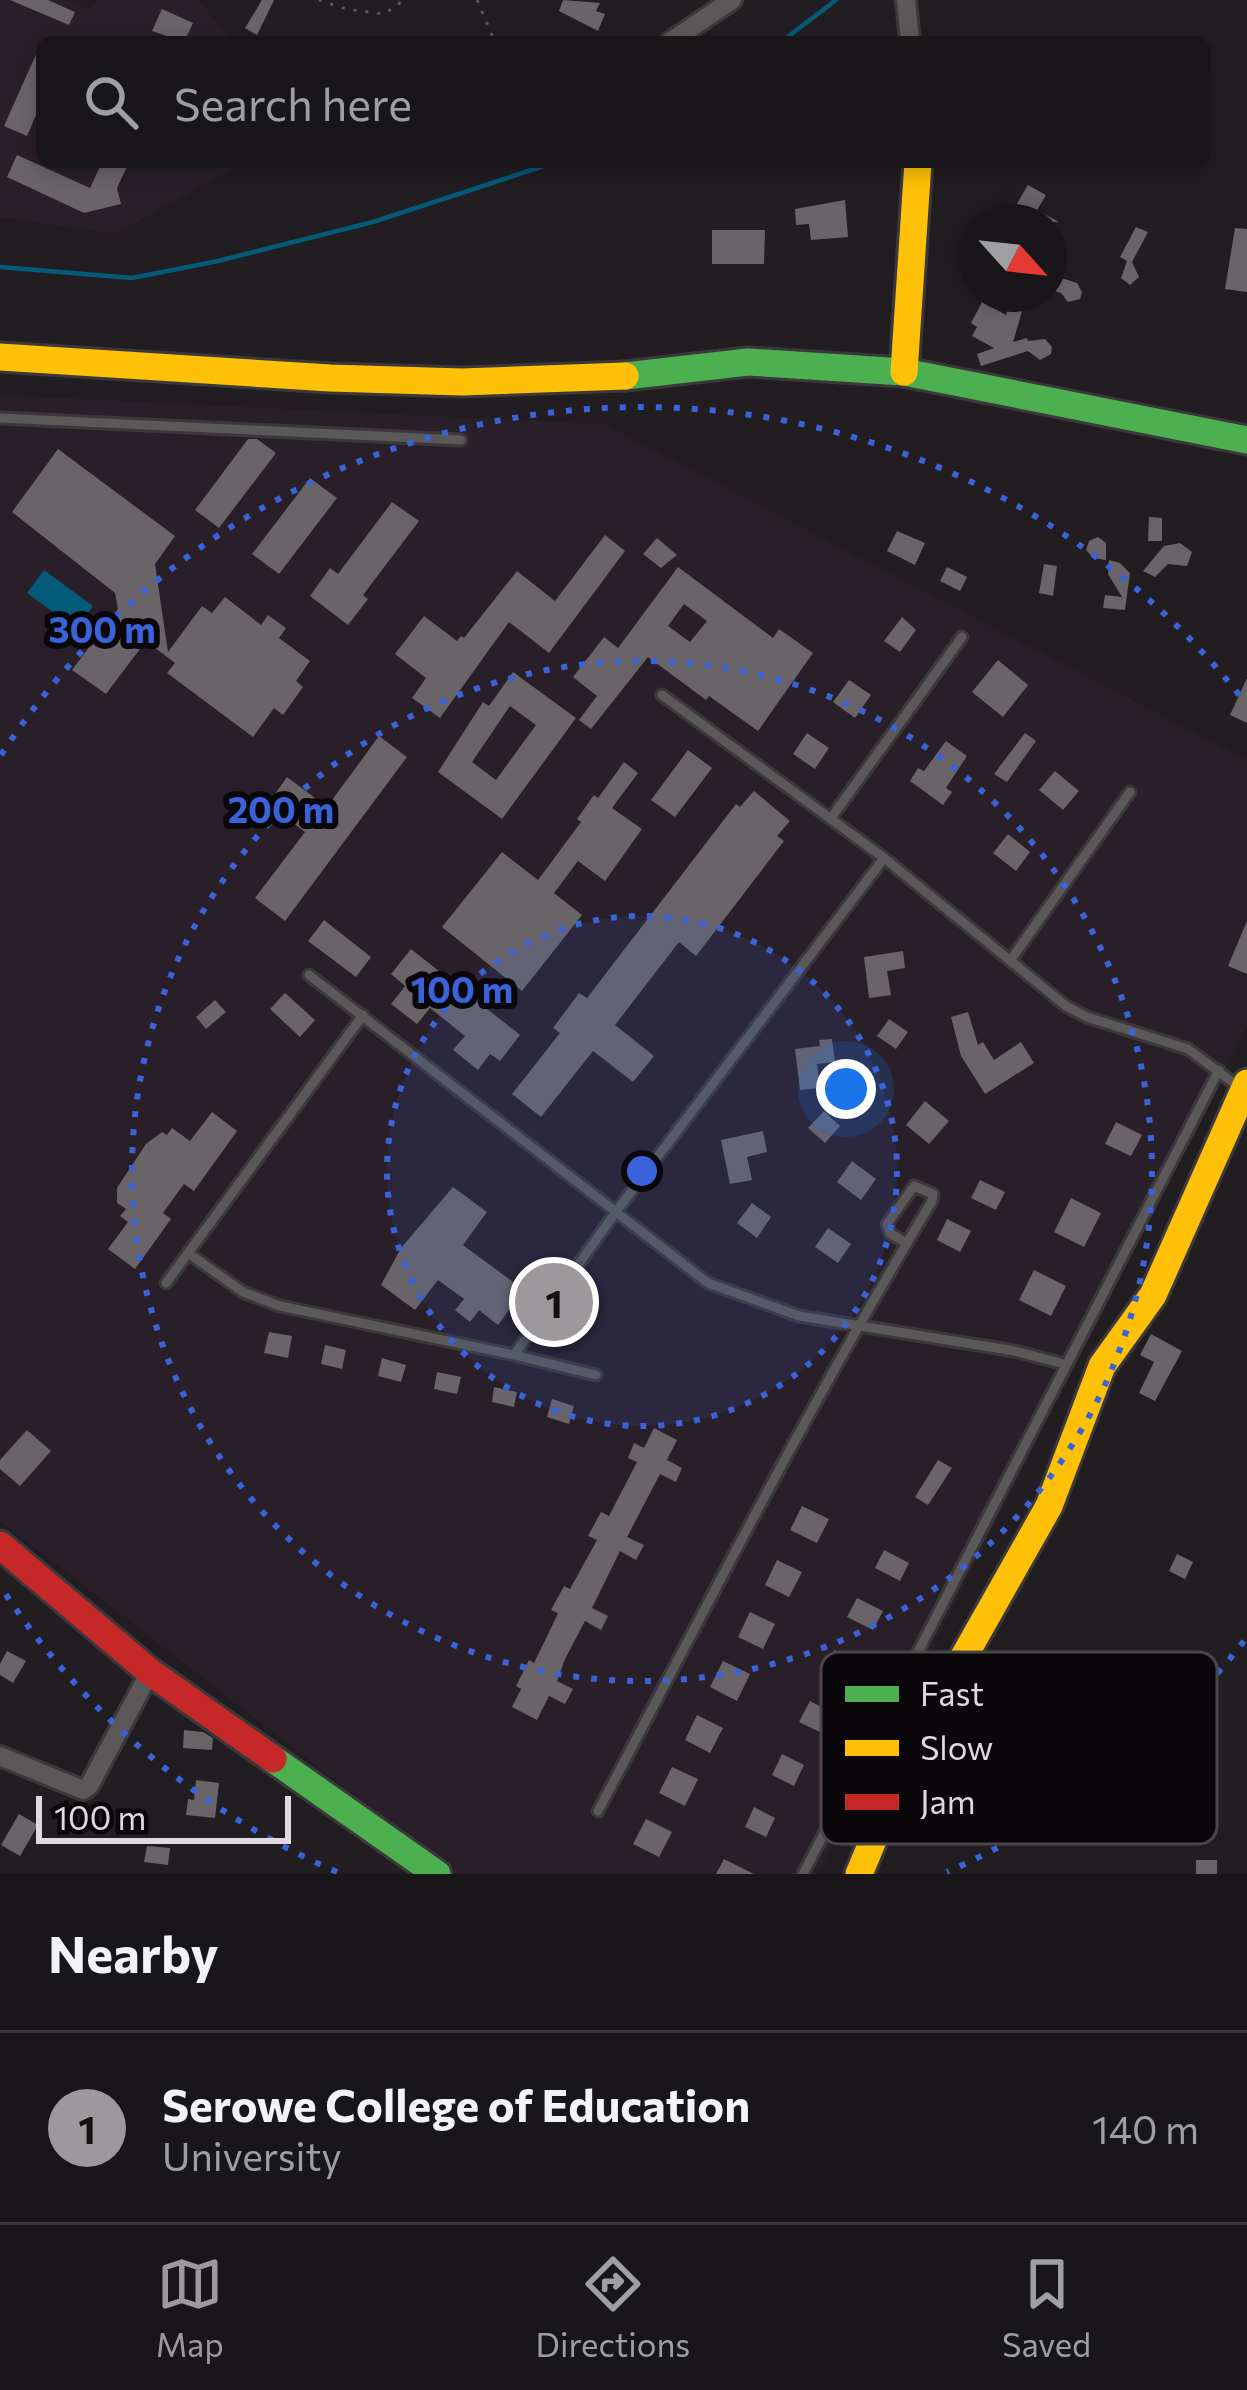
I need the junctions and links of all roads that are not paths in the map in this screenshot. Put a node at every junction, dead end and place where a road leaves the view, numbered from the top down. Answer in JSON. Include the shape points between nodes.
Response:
{"nodes":[{"id":1,"x":732,"y":0,"type":"edge"},
{"id":2,"x":906,"y":0,"type":"edge"},
{"id":3,"x":679,"y":36,"type":"edge"},
{"id":4,"x":910,"y":36,"type":"edge"},
{"id":5,"x":918,"y":168,"type":"edge"},
{"id":6,"x":0,"y":357,"type":"edge"},
{"id":7,"x":904,"y":373,"type":"junction"},
{"id":8,"x":0,"y":418,"type":"edge"},
{"id":9,"x":461,"y":440,"type":"dead end"},
{"id":10,"x":1247,"y":440,"type":"edge"},
{"id":11,"x":962,"y":637,"type":"dead end"},
{"id":12,"x":662,"y":695,"type":"dead end"},
{"id":13,"x":1130,"y":793,"type":"dead end"},
{"id":14,"x":831,"y":818,"type":"junction"},
{"id":15,"x":884,"y":858,"type":"junction"},
{"id":16,"x":1012,"y":958,"type":"junction"},
{"id":17,"x":309,"y":975,"type":"dead end"},
{"id":18,"x":363,"y":1016,"type":"junction"},
{"id":19,"x":1219,"y":1070,"type":"junction"},
{"id":20,"x":1246,"y":1090,"type":"edge"},
{"id":21,"x":615,"y":1213,"type":"junction"},
{"id":22,"x":906,"y":1243,"type":"junction"},
{"id":23,"x":188,"y":1253,"type":"junction"},
{"id":24,"x":166,"y":1283,"type":"dead end"},
{"id":25,"x":858,"y":1324,"type":"junction"},
{"id":26,"x":514,"y":1355,"type":"junction"},
{"id":27,"x":1064,"y":1364,"type":"junction"},
{"id":28,"x":596,"y":1375,"type":"dead end"},
{"id":29,"x":0,"y":1545,"type":"edge"},
{"id":30,"x":917,"y":1652,"type":"edge"},
{"id":31,"x":967,"y":1652,"type":"edge"},
{"id":32,"x":150,"y":1672,"type":"junction"},
{"id":33,"x":0,"y":1756,"type":"edge"},
{"id":34,"x":598,"y":1811,"type":"dead end"},
{"id":35,"x":821,"y":1839,"type":"edge"},
{"id":36,"x":872,"y":1844,"type":"edge"},
{"id":37,"x":437,"y":1874,"type":"edge"},
{"id":38,"x":803,"y":1874,"type":"edge"},
{"id":39,"x":859,"y":1874,"type":"edge"}],
"edges":[{"from":1,"to":3,"type":"street"},
{"from":2,"to":4,"type":"street"},
{"from":5,"to":7,"type":"street"},
{"from":6,"to":7,"type":"street","via":[[462,382],[610,378],[748,362]]},
{"from":7,"to":10,"type":"street"},
{"from":8,"to":9,"type":"lane"},
{"from":11,"to":14,"type":"lane"},
{"from":12,"to":14,"type":"lane"},
{"from":13,"to":16,"type":"lane"},
{"from":14,"to":15,"type":"lane"},
{"from":15,"to":16,"type":"lane"},
{"from":15,"to":21,"type":"lane"},
{"from":16,"to":19,"type":"lane","via":[[1066,1006],[1188,1049]]},
{"from":17,"to":18,"type":"lane"},
{"from":18,"to":21,"type":"lane"},
{"from":18,"to":23,"type":"lane"},
{"from":19,"to":20,"type":"lane"},
{"from":19,"to":27,"type":"lane"},
{"from":20,"to":31,"type":"street","via":[[1154,1295],[1102,1366],[1049,1506]]},
{"from":21,"to":25,"type":"lane","via":[[708,1282],[743,1298]]},
{"from":21,"to":26,"type":"lane"},
{"from":22,"to":22,"type":"lane","via":[[887,1224],[922,1186],[932,1201]]},
{"from":22,"to":25,"type":"lane"},
{"from":23,"to":24,"type":"lane"},
{"from":23,"to":26,"type":"lane","via":[[243,1292],[280,1306]]},
{"from":25,"to":27,"type":"lane"},
{"from":25,"to":34,"type":"lane"},
{"from":26,"to":28,"type":"lane"},
{"from":27,"to":30,"type":"lane"},
{"from":29,"to":32,"type":"street"},
{"from":32,"to":33,"type":"street","via":[[83,1790]]},
{"from":32,"to":37,"type":"street"},
{"from":35,"to":38,"type":"lane"},
{"from":36,"to":39,"type":"street"}]}
